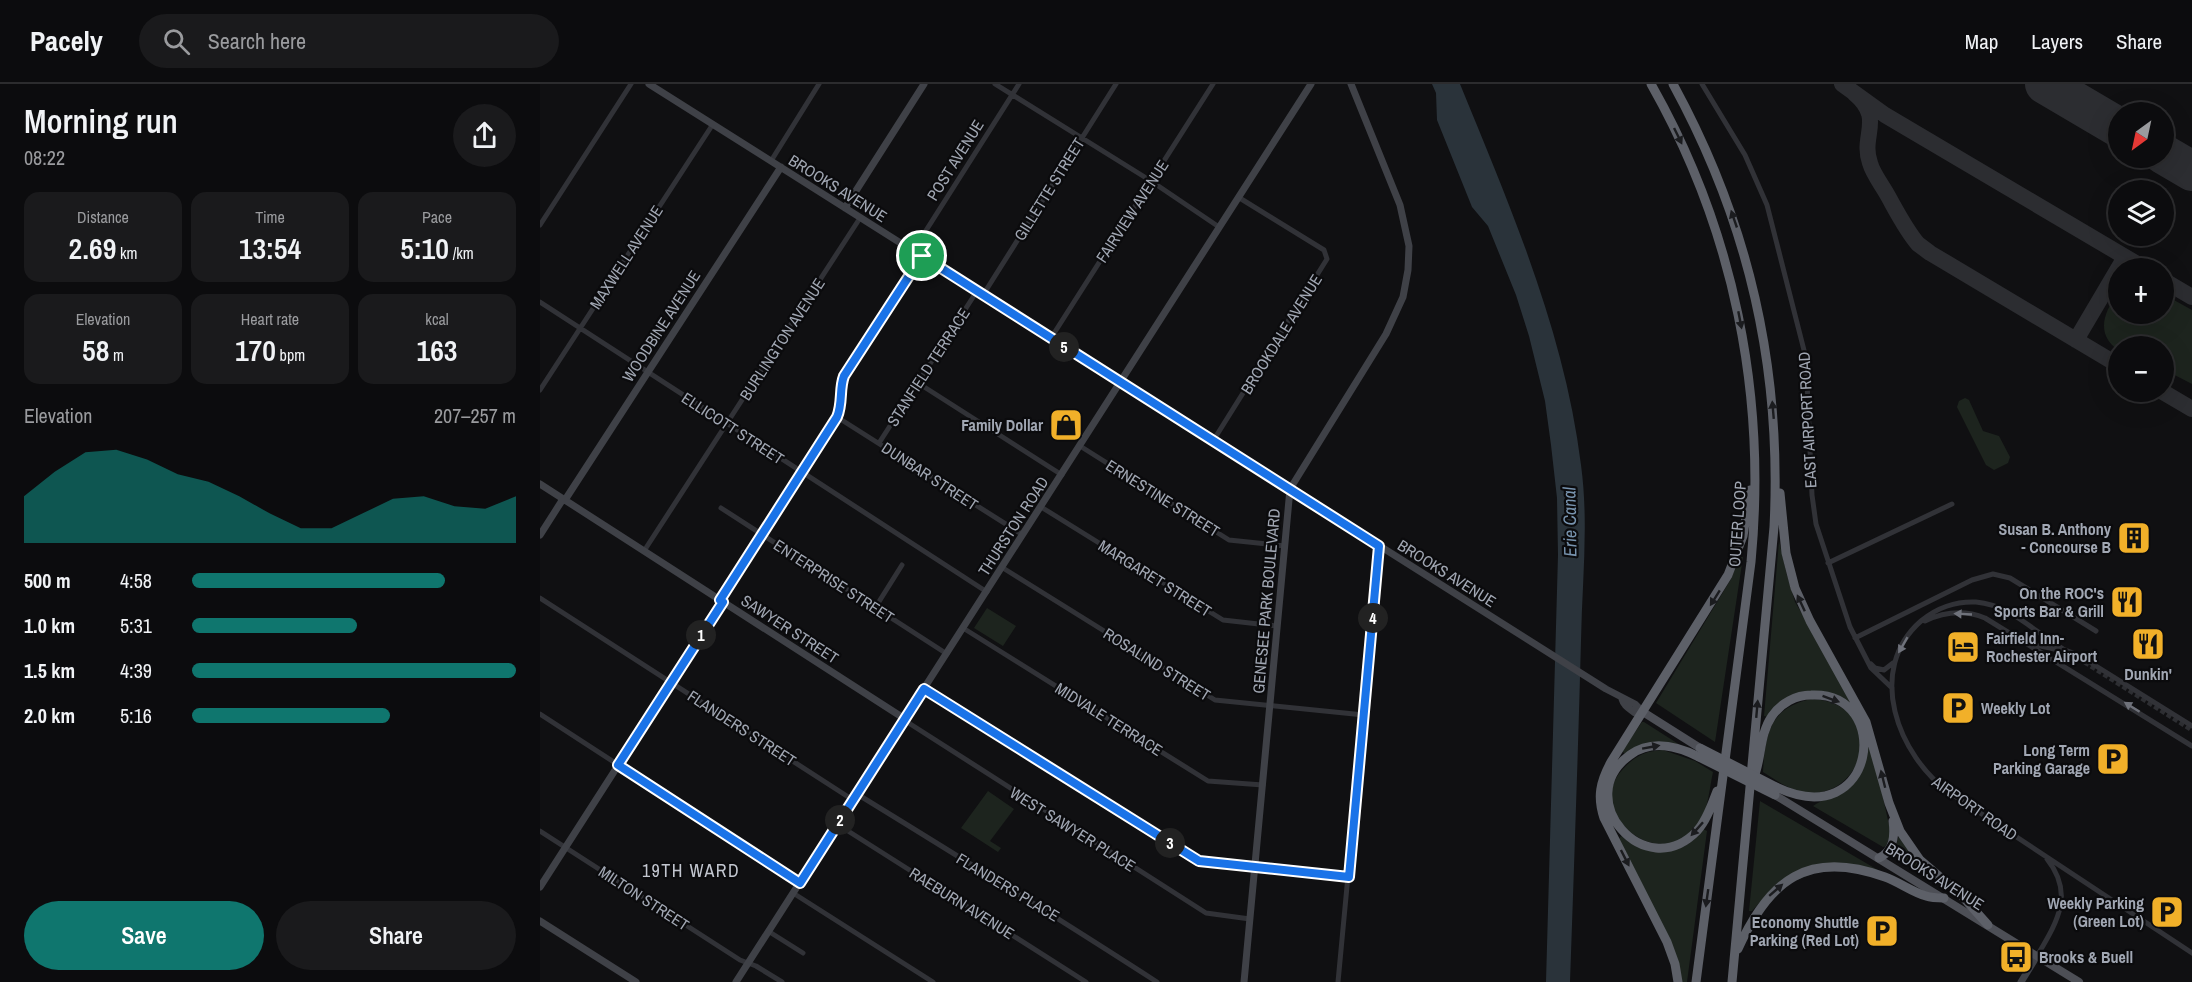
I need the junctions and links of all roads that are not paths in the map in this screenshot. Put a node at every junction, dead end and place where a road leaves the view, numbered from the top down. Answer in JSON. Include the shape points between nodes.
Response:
{"nodes":[{"id":1,"x":631,"y":84,"type":"edge"},
{"id":2,"x":649,"y":84,"type":"edge"},
{"id":3,"x":819,"y":84,"type":"edge"},
{"id":4,"x":924,"y":84,"type":"edge"},
{"id":5,"x":995,"y":84,"type":"edge"},
{"id":6,"x":1019,"y":84,"type":"edge"},
{"id":7,"x":1116,"y":84,"type":"edge"},
{"id":8,"x":1213,"y":84,"type":"edge"},
{"id":9,"x":1311,"y":84,"type":"edge"},
{"id":10,"x":1351,"y":84,"type":"edge"},
{"id":11,"x":1651,"y":84,"type":"edge"},
{"id":12,"x":1673,"y":84,"type":"edge"},
{"id":13,"x":1702,"y":84,"type":"edge"},
{"id":14,"x":1012,"y":95,"type":"junction"},
{"id":15,"x":713,"y":124,"type":"junction"},
{"id":16,"x":1082,"y":138,"type":"junction"},
{"id":17,"x":771,"y":161,"type":"junction"},
{"id":18,"x":781,"y":167,"type":"junction"},
{"id":19,"x":1151,"y":182,"type":"junction"},
{"id":20,"x":1238,"y":197,"type":"junction"},
{"id":21,"x":845,"y":208,"type":"junction"},
{"id":22,"x":860,"y":218,"type":"junction"},
{"id":23,"x":540,"y":225,"type":"edge"},
{"id":24,"x":1219,"y":227,"type":"junction"},
{"id":25,"x":913,"y":251,"type":"junction"},
{"id":26,"x":922,"y":256,"type":"junction"},
{"id":27,"x":980,"y":293,"type":"junction"},
{"id":28,"x":540,"y":302,"type":"edge"},
{"id":29,"x":580,"y":328,"type":"junction"},
{"id":30,"x":1051,"y":338,"type":"junction"},
{"id":31,"x":648,"y":372,"type":"junction"},
{"id":32,"x":1121,"y":382,"type":"junction"},
{"id":33,"x":918,"y":383,"type":"junction"},
{"id":34,"x":540,"y":388,"type":"edge"},
{"id":35,"x":837,"y":417,"type":"junction"},
{"id":36,"x":1754,"y":421,"type":"junction"},
{"id":37,"x":728,"y":424,"type":"junction"},
{"id":38,"x":1774,"y":430,"type":"junction"},
{"id":39,"x":1214,"y":441,"type":"junction"},
{"id":40,"x":879,"y":443,"type":"junction"},
{"id":41,"x":1080,"y":446,"type":"junction"},
{"id":42,"x":801,"y":472,"type":"junction"},
{"id":43,"x":1062,"y":474,"type":"junction"},
{"id":44,"x":540,"y":484,"type":"edge"},
{"id":45,"x":1290,"y":489,"type":"junction"},
{"id":46,"x":564,"y":499,"type":"junction"},
{"id":47,"x":1952,"y":504,"type":"dead end"},
{"id":48,"x":1041,"y":507,"type":"junction"},
{"id":49,"x":721,"y":508,"type":"dead end"},
{"id":50,"x":760,"y":534,"type":"junction"},
{"id":51,"x":540,"y":535,"type":"edge"},
{"id":52,"x":1023,"y":535,"type":"junction"},
{"id":53,"x":1286,"y":546,"type":"junction"},
{"id":54,"x":1379,"y":546,"type":"junction"},
{"id":55,"x":644,"y":551,"type":"junction"},
{"id":56,"x":1828,"y":563,"type":"junction"},
{"id":57,"x":902,"y":565,"type":"dead end"},
{"id":58,"x":1003,"y":567,"type":"junction"},
{"id":59,"x":987,"y":592,"type":"junction"},
{"id":60,"x":540,"y":598,"type":"edge"},
{"id":61,"x":721,"y":601,"type":"junction"},
{"id":62,"x":875,"y":608,"type":"junction"},
{"id":63,"x":1277,"y":626,"type":"junction"},
{"id":64,"x":963,"y":628,"type":"junction"},
{"id":65,"x":1913,"y":629,"type":"junction"},
{"id":66,"x":2096,"y":631,"type":"dead end"},
{"id":67,"x":2013,"y":635,"type":"junction"},
{"id":68,"x":1855,"y":638,"type":"junction"},
{"id":69,"x":2060,"y":648,"type":"junction"},
{"id":70,"x":947,"y":654,"type":"junction"},
{"id":71,"x":1867,"y":659,"type":"junction"},
{"id":72,"x":1895,"y":662,"type":"junction"},
{"id":73,"x":671,"y":682,"type":"junction"},
{"id":74,"x":1892,"y":688,"type":"junction"},
{"id":75,"x":924,"y":689,"type":"junction"},
{"id":76,"x":1271,"y":707,"type":"junction"},
{"id":77,"x":1642,"y":712,"type":"junction"},
{"id":78,"x":540,"y":714,"type":"edge"},
{"id":79,"x":1364,"y":715,"type":"junction"},
{"id":80,"x":905,"y":720,"type":"junction"},
{"id":81,"x":2192,"y":726,"type":"edge"},
{"id":82,"x":2192,"y":746,"type":"edge"},
{"id":83,"x":1700,"y":753,"type":"junction"},
{"id":84,"x":618,"y":765,"type":"junction"},
{"id":85,"x":1723,"y":777,"type":"junction"},
{"id":86,"x":1263,"y":786,"type":"junction"},
{"id":87,"x":1749,"y":788,"type":"junction"},
{"id":88,"x":1775,"y":791,"type":"junction"},
{"id":89,"x":855,"y":797,"type":"junction"},
{"id":90,"x":1889,"y":803,"type":"junction"},
{"id":91,"x":837,"y":824,"type":"junction"},
{"id":92,"x":540,"y":831,"type":"edge"},
{"id":93,"x":565,"y":847,"type":"junction"},
{"id":94,"x":2037,"y":850,"type":"junction"},
{"id":95,"x":1879,"y":858,"type":"junction"},
{"id":96,"x":1255,"y":867,"type":"junction"},
{"id":97,"x":1349,"y":877,"type":"junction"},
{"id":98,"x":800,"y":883,"type":"junction"},
{"id":99,"x":540,"y":887,"type":"edge"},
{"id":100,"x":793,"y":893,"type":"junction"},
{"id":101,"x":1944,"y":898,"type":"junction"},
{"id":102,"x":1250,"y":919,"type":"junction"},
{"id":103,"x":540,"y":921,"type":"edge"},
{"id":104,"x":1988,"y":925,"type":"junction"},
{"id":105,"x":768,"y":931,"type":"junction"},
{"id":106,"x":803,"y":953,"type":"dead end"},
{"id":107,"x":2192,"y":953,"type":"edge"},
{"id":108,"x":2037,"y":956,"type":"junction"},
{"id":109,"x":1734,"y":957,"type":"junction"},
{"id":110,"x":748,"y":963,"type":"junction"},
{"id":111,"x":636,"y":982,"type":"edge"},
{"id":112,"x":736,"y":982,"type":"edge"},
{"id":113,"x":782,"y":982,"type":"edge"},
{"id":114,"x":933,"y":982,"type":"edge"},
{"id":115,"x":1086,"y":982,"type":"edge"},
{"id":116,"x":1157,"y":982,"type":"edge"},
{"id":117,"x":1244,"y":982,"type":"edge"},
{"id":118,"x":1338,"y":982,"type":"edge"},
{"id":119,"x":1678,"y":982,"type":"edge"},
{"id":120,"x":1696,"y":982,"type":"edge"},
{"id":121,"x":1732,"y":982,"type":"edge"},
{"id":122,"x":2021,"y":982,"type":"edge"},
{"id":123,"x":2079,"y":982,"type":"edge"}],
"edges":[{"from":1,"to":23,"type":"street"},
{"from":2,"to":15,"type":"street","name":"BROOKS AVENUE"},
{"from":3,"to":17,"type":"street"},
{"from":4,"to":21,"type":"street"},
{"from":5,"to":14,"type":"street"},
{"from":6,"to":14,"type":"street","name":"POST AVENUE"},
{"from":7,"to":16,"type":"street","name":"GILLETTE STREET"},
{"from":8,"to":19,"type":"street","name":"FAIRVIEW AVENUE"},
{"from":9,"to":20,"type":"street","name":"THURSTON ROAD"},
{"from":10,"to":45,"type":"street","name":"GENESEE PARK BOULEVARD","via":[[1402,212],[1409,246],[1406,284],[1386,334]]},
{"from":11,"to":36,"type":"highway","name":"OUTER LOOP","one_way":true,"via":[[1688,158],[1719,240],[1743,334]]},
{"from":38,"to":12,"type":"highway","one_way":true,"via":[[1765,343],[1743,248],[1713,166]]},
{"from":13,"to":56,"type":"street","name":"EAST AIRPORT ROAD","via":[[1748,162],[1772,224],[1805,353],[1813,507]]},
{"from":14,"to":16,"type":"street"},
{"from":14,"to":25,"type":"street","name":"POST AVENUE"},
{"from":15,"to":17,"type":"street","name":"BROOKS AVENUE"},
{"from":15,"to":29,"type":"street","name":"MAXWELL AVENUE"},
{"from":16,"to":19,"type":"street"},
{"from":16,"to":27,"type":"street","name":"GILLETTE STREET"},
{"from":17,"to":18,"type":"street","name":"BROOKS AVENUE"},
{"from":18,"to":21,"type":"street","name":"BROOKS AVENUE"},
{"from":18,"to":31,"type":"street","name":"WOODBINE AVENUE"},
{"from":19,"to":24,"type":"street"},
{"from":19,"to":30,"type":"street","name":"FAIRVIEW AVENUE"},
{"from":20,"to":24,"type":"street","name":"THURSTON ROAD"},
{"from":20,"to":39,"type":"street","name":"BROOKDALE AVENUE","via":[[1324,250],[1328,259]]},
{"from":21,"to":22,"type":"street","name":"BROOKS AVENUE"},
{"from":22,"to":25,"type":"street","name":"BROOKS AVENUE"},
{"from":22,"to":37,"type":"street","name":"BURLINGTON AVENUE"},
{"from":24,"to":32,"type":"street","name":"THURSTON ROAD"},
{"from":25,"to":26,"type":"street","name":"BROOKS AVENUE"},
{"from":26,"to":27,"type":"street","name":"BROOKS AVENUE"},
{"from":26,"to":35,"type":"street","via":[[844,376]]},
{"from":27,"to":30,"type":"street","name":"BROOKS AVENUE"},
{"from":27,"to":33,"type":"street","name":"STANFIELD TERRACE"},
{"from":28,"to":29,"type":"street","name":"ELLICOTT STREET"},
{"from":29,"to":31,"type":"street","name":"ELLICOTT STREET"},
{"from":29,"to":34,"type":"street","name":"MAXWELL AVENUE"},
{"from":30,"to":32,"type":"street","name":"BROOKS AVENUE"},
{"from":31,"to":37,"type":"street","name":"ELLICOTT STREET"},
{"from":31,"to":46,"type":"street","name":"WOODBINE AVENUE"},
{"from":32,"to":39,"type":"street","name":"BROOKS AVENUE"},
{"from":32,"to":41,"type":"street","name":"THURSTON ROAD"},
{"from":33,"to":40,"type":"street","name":"STANFIELD TERRACE"},
{"from":33,"to":43,"type":"street"},
{"from":35,"to":40,"type":"street","name":"DUNBAR STREET"},
{"from":35,"to":42,"type":"street"},
{"from":36,"to":77,"type":"highway","one_way":true,"via":[[1747,515],[1735,562]]},
{"from":36,"to":85,"type":"highway","name":"OUTER LOOP","via":[[1753,541]]},
{"from":37,"to":42,"type":"street","name":"ELLICOTT STREET"},
{"from":37,"to":55,"type":"street","name":"BURLINGTON AVENUE"},
{"from":87,"to":38,"type":"highway","one_way":true,"via":[[1773,527]]},
{"from":90,"to":38,"type":"highway","one_way":true,"via":[[1864,717],[1805,610],[1791,576]]},
{"from":39,"to":45,"type":"street","name":"BROOKS AVENUE"},
{"from":40,"to":52,"type":"street","name":"DUNBAR STREET"},
{"from":41,"to":43,"type":"street","name":"THURSTON ROAD"},
{"from":41,"to":53,"type":"street","name":"ERNESTINE STREET","via":[[1229,540]]},
{"from":42,"to":50,"type":"street"},
{"from":42,"to":59,"type":"street","name":"ELLICOTT STREET"},
{"from":43,"to":48,"type":"street","name":"THURSTON ROAD"},
{"from":44,"to":46,"type":"street","name":"SAWYER STREET"},
{"from":45,"to":53,"type":"street","name":"GENESEE PARK BOULEVARD"},
{"from":45,"to":54,"type":"street","name":"BROOKS AVENUE"},
{"from":46,"to":51,"type":"street","name":"WOODBINE AVENUE"},
{"from":46,"to":55,"type":"street","name":"SAWYER STREET"},
{"from":47,"to":56,"type":"street"},
{"from":48,"to":52,"type":"street","name":"THURSTON ROAD"},
{"from":48,"to":63,"type":"street","name":"MARGARET STREET","via":[[1223,620]]},
{"from":49,"to":50,"type":"street","name":"ENTERPRISE STREET"},
{"from":50,"to":61,"type":"street"},
{"from":50,"to":62,"type":"street","name":"ENTERPRISE STREET"},
{"from":52,"to":58,"type":"street","name":"THURSTON ROAD"},
{"from":53,"to":63,"type":"street","name":"GENESEE PARK BOULEVARD"},
{"from":54,"to":77,"type":"street","name":"BROOKS AVENUE","via":[[1635,704]]},
{"from":54,"to":79,"type":"street"},
{"from":55,"to":61,"type":"street","name":"SAWYER STREET"},
{"from":56,"to":68,"type":"street","name":"EAST AIRPORT ROAD"},
{"from":57,"to":62,"type":"street"},
{"from":58,"to":59,"type":"street","name":"THURSTON ROAD"},
{"from":58,"to":76,"type":"street","name":"ROSALIND STREET","via":[[1215,700]]},
{"from":59,"to":64,"type":"street","name":"THURSTON ROAD"},
{"from":60,"to":73,"type":"street","name":"FLANDERS STREET"},
{"from":61,"to":73,"type":"street"},
{"from":61,"to":80,"type":"street","name":"SAWYER STREET"},
{"from":62,"to":70,"type":"street","name":"ENTERPRISE STREET"},
{"from":63,"to":76,"type":"street","name":"GENESEE PARK BOULEVARD"},
{"from":64,"to":70,"type":"street","name":"THURSTON ROAD"},
{"from":64,"to":86,"type":"street","name":"MIDVALE TERRACE","via":[[1208,781]]},
{"from":67,"to":65,"type":"street","one_way":true,"via":[[1981,616],[1958,613],[1933,618]]},
{"from":65,"to":69,"type":"street","via":[[1934,611],[1970,602],[1992,605],[2012,614]]},
{"from":65,"to":72,"type":"street","name":"AIRPORT ROAD","one_way":true},
{"from":66,"to":68,"type":"street","via":[[2015,580],[1993,574],[1972,580]]},
{"from":67,"to":69,"type":"street","via":[[2038,647]]},
{"from":82,"to":67,"type":"street","one_way":true},
{"from":68,"to":71,"type":"street","name":"EAST AIRPORT ROAD"},
{"from":69,"to":81,"type":"street","via":[[2080,656]]},
{"from":70,"to":75,"type":"street","name":"THURSTON ROAD"},
{"from":71,"to":72,"type":"street","via":[[1875,668],[1884,670]]},
{"from":71,"to":74,"type":"street","name":"EAST AIRPORT ROAD"},
{"from":72,"to":74,"type":"street","name":"AIRPORT ROAD"},
{"from":73,"to":84,"type":"street"},
{"from":73,"to":89,"type":"street","name":"FLANDERS STREET"},
{"from":74,"to":94,"type":"street","name":"AIRPORT ROAD","via":[[1901,732],[1923,769],[1950,793]]},
{"from":75,"to":80,"type":"street","name":"THURSTON ROAD"},
{"from":75,"to":96,"type":"street","via":[[1199,861]]},
{"from":76,"to":79,"type":"street","name":"ROSALIND STREET"},
{"from":76,"to":86,"type":"street","name":"GENESEE PARK BOULEVARD"},
{"from":77,"to":83,"type":"main road","name":"BROOKS AVENUE"},
{"from":77,"to":119,"type":"highway","one_way":true,"via":[[1600,786],[1600,806],[1667,942]]},
{"from":78,"to":84,"type":"street"},
{"from":79,"to":97,"type":"street"},
{"from":80,"to":89,"type":"street","name":"THURSTON ROAD"},
{"from":80,"to":102,"type":"street","name":"WEST SAWYER PLACE","via":[[1206,913]]},
{"from":85,"to":83,"type":"highway","one_way":true,"via":[[1703,823],[1685,841],[1651,847],[1634,841],[1620,829],[1609,806],[1609,790],[1614,773],[1625,759],[1639,750],[1659,746]]},
{"from":83,"to":88,"type":"highway","bridge":true},
{"from":84,"to":93,"type":"street"},
{"from":84,"to":98,"type":"street"},
{"from":85,"to":120,"type":"highway","name":"OUTER LOOP","one_way":true},
{"from":86,"to":96,"type":"street","name":"GENESEE PARK BOULEVARD"},
{"from":87,"to":88,"type":"highway","one_way":true,"via":[[1758,766],[1764,731],[1780,707],[1798,697],[1814,695],[1832,698],[1848,708],[1859,723],[1865,744],[1861,765],[1851,781],[1820,797]]},
{"from":87,"to":109,"type":"highway"},
{"from":88,"to":95,"type":"main road","name":"BROOKS AVENUE"},
{"from":89,"to":91,"type":"street","name":"THURSTON ROAD"},
{"from":89,"to":116,"type":"street","name":"FLANDERS PLACE"},
{"from":90,"to":95,"type":"highway","via":[[1894,839]]},
{"from":90,"to":104,"type":"highway","via":[[1900,831],[1916,855]]},
{"from":91,"to":98,"type":"street","name":"THURSTON ROAD"},
{"from":91,"to":115,"type":"street","name":"RAEBURN AVENUE"},
{"from":92,"to":93,"type":"street","name":"MILTON STREET"},
{"from":93,"to":99,"type":"street"},
{"from":93,"to":110,"type":"street","name":"MILTON STREET"},
{"from":94,"to":107,"type":"street","name":"AIRPORT ROAD"},
{"from":94,"to":108,"type":"street","name":"AIRPORT ROAD","via":[[2056,871],[2062,896],[2059,917]]},
{"from":95,"to":101,"type":"main road","name":"BROOKS AVENUE"},
{"from":96,"to":97,"type":"street"},
{"from":96,"to":102,"type":"street","name":"GENESEE PARK BOULEVARD"},
{"from":97,"to":118,"type":"street"},
{"from":98,"to":100,"type":"street","name":"THURSTON ROAD"},
{"from":100,"to":105,"type":"street","name":"THURSTON ROAD"},
{"from":100,"to":114,"type":"street"},
{"from":101,"to":104,"type":"main road","name":"BROOKS AVENUE"},
{"from":109,"to":101,"type":"highway","one_way":true,"via":[[1765,901],[1789,880],[1812,869],[1858,869],[1926,896]]},
{"from":102,"to":117,"type":"street","name":"GENESEE PARK BOULEVARD"},
{"from":103,"to":111,"type":"street"},
{"from":104,"to":108,"type":"main road","name":"BROOKS AVENUE"},
{"from":105,"to":106,"type":"street"},
{"from":105,"to":110,"type":"street","name":"THURSTON ROAD"},
{"from":108,"to":122,"type":"street"},
{"from":108,"to":123,"type":"main road","name":"BROOKS AVENUE"},
{"from":109,"to":121,"type":"highway"},
{"from":110,"to":112,"type":"street","name":"THURSTON ROAD"},
{"from":110,"to":113,"type":"street","name":"MILTON STREET"}]}
